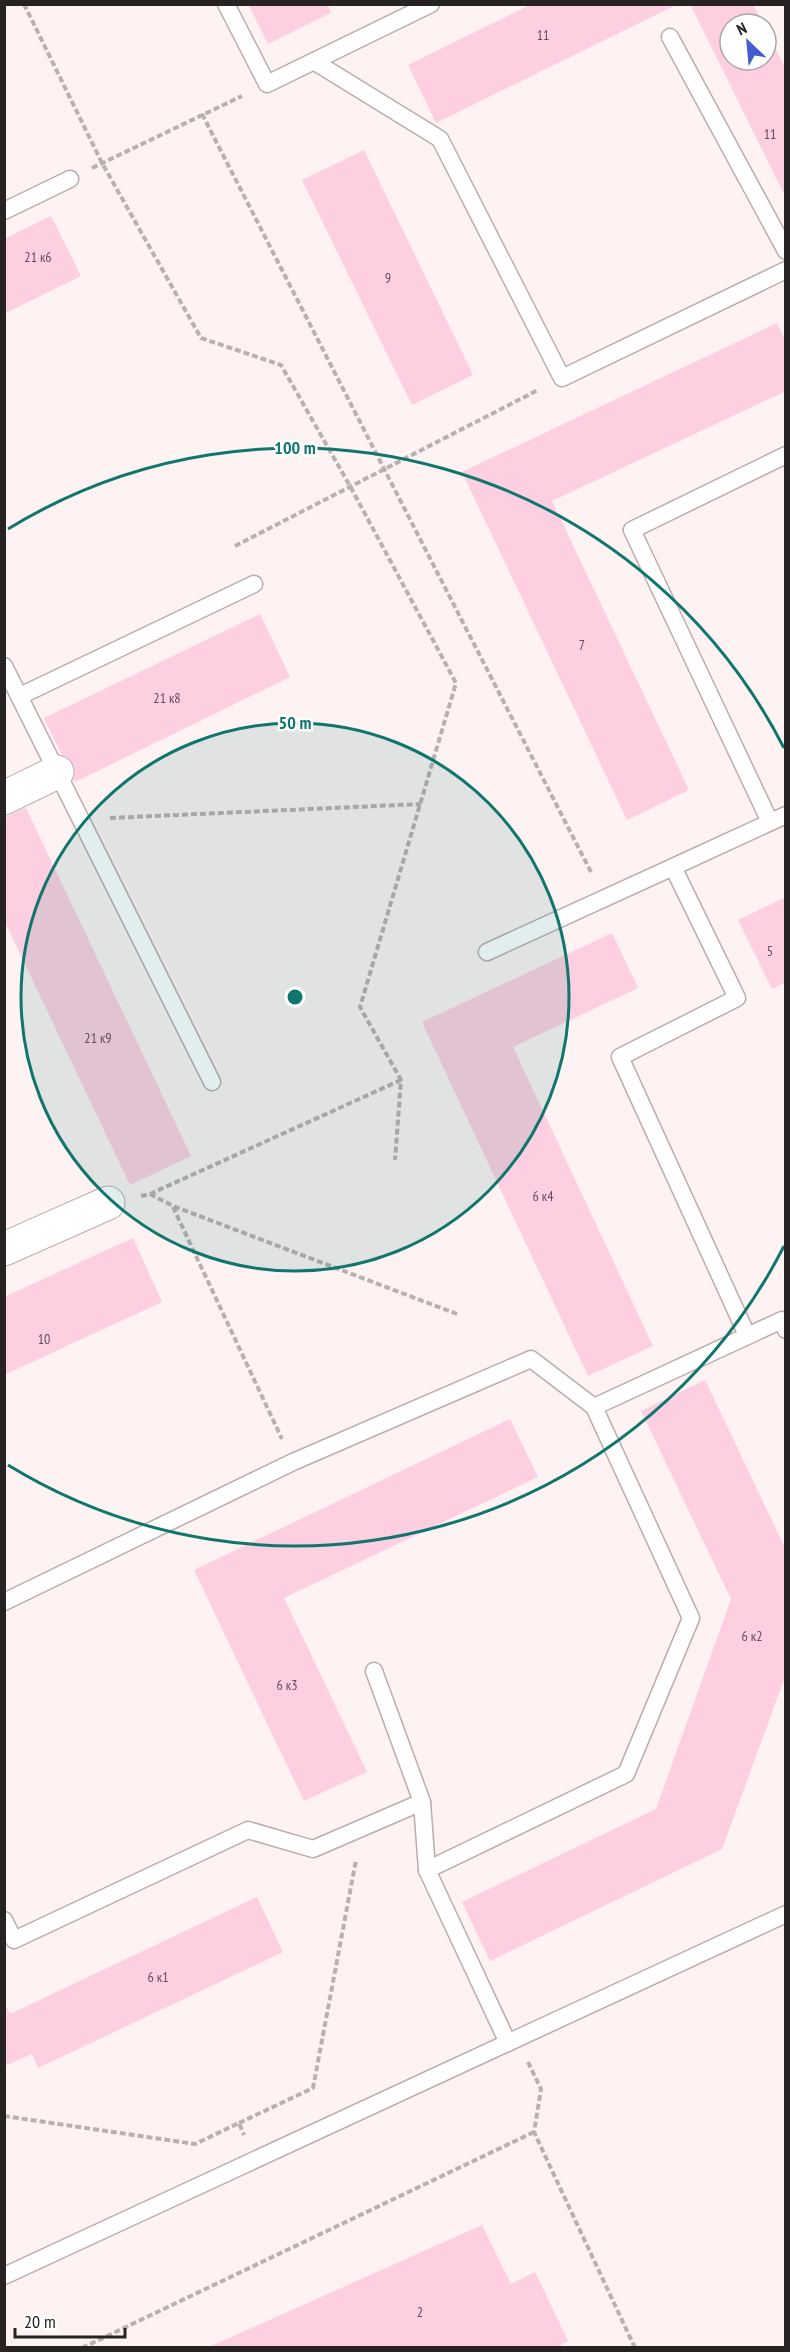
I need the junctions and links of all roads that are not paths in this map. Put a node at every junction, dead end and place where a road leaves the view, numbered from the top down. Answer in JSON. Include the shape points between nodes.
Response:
{"nodes":[{"id":1,"x":226,"y":4,"type":"edge"},
{"id":2,"x":431,"y":4,"type":"edge"},
{"id":3,"x":670,"y":37,"type":"dead end"},
{"id":4,"x":315,"y":62,"type":"junction"},
{"id":5,"x":70,"y":179,"type":"road end"},
{"id":6,"x":4,"y":211,"type":"edge"},
{"id":7,"x":786,"y":251,"type":"edge"},
{"id":8,"x":786,"y":270,"type":"edge"},
{"id":9,"x":786,"y":455,"type":"edge"},
{"id":10,"x":254,"y":584,"type":"dead end"},
{"id":11,"x":4,"y":666,"type":"edge"},
{"id":12,"x":20,"y":696,"type":"junction"},
{"id":13,"x":57,"y":772,"type":"junction"},
{"id":14,"x":4,"y":798,"type":"edge"},
{"id":15,"x":778,"y":818,"type":"edge"},
{"id":16,"x":673,"y":867,"type":"junction"},
{"id":17,"x":487,"y":952,"type":"dead end"},
{"id":18,"x":213,"y":1082,"type":"dead end"},
{"id":19,"x":108,"y":1203,"type":"road end"},
{"id":20,"x":4,"y":1249,"type":"edge"},
{"id":21,"x":786,"y":1330,"type":"edge"},
{"id":22,"x":747,"y":1335,"type":"junction"},
{"id":23,"x":594,"y":1407,"type":"junction"},
{"id":24,"x":4,"y":1602,"type":"edge"},
{"id":25,"x":374,"y":1671,"type":"dead end"},
{"id":26,"x":422,"y":1802,"type":"junction"},
{"id":27,"x":427,"y":1870,"type":"junction"},
{"id":28,"x":786,"y":1914,"type":"edge"},
{"id":29,"x":4,"y":1920,"type":"edge"},
{"id":30,"x":508,"y":2043,"type":"junction"},
{"id":31,"x":4,"y":2277,"type":"edge"}],
"edges":[{"from":1,"to":4,"type":"lane","via":[[267,84]]},
{"from":2,"to":4,"type":"lane"},
{"from":3,"to":7,"type":"lane"},
{"from":4,"to":8,"type":"lane","via":[[440,139],[562,378]]},
{"from":5,"to":6,"type":"lane"},
{"from":9,"to":15,"type":"lane","via":[[632,530]]},
{"from":10,"to":12,"type":"lane"},
{"from":11,"to":12,"type":"lane"},
{"from":12,"to":13,"type":"lane"},
{"from":13,"to":14,"type":"street"},
{"from":13,"to":18,"type":"lane"},
{"from":15,"to":16,"type":"lane"},
{"from":16,"to":17,"type":"lane"},
{"from":16,"to":22,"type":"lane","via":[[737,998],[620,1057]]},
{"from":19,"to":20,"type":"street"},
{"from":21,"to":22,"type":"lane","via":[[782,1320]]},
{"from":22,"to":23,"type":"lane"},
{"from":23,"to":24,"type":"lane","via":[[531,1359],[293,1462]]},
{"from":23,"to":27,"type":"lane","via":[[691,1618],[626,1774]]},
{"from":25,"to":26,"type":"lane"},
{"from":26,"to":27,"type":"lane"},
{"from":26,"to":29,"type":"lane","via":[[313,1850],[248,1830],[14,1940]]},
{"from":27,"to":30,"type":"lane"},
{"from":28,"to":30,"type":"lane"},
{"from":30,"to":31,"type":"lane"}]}
